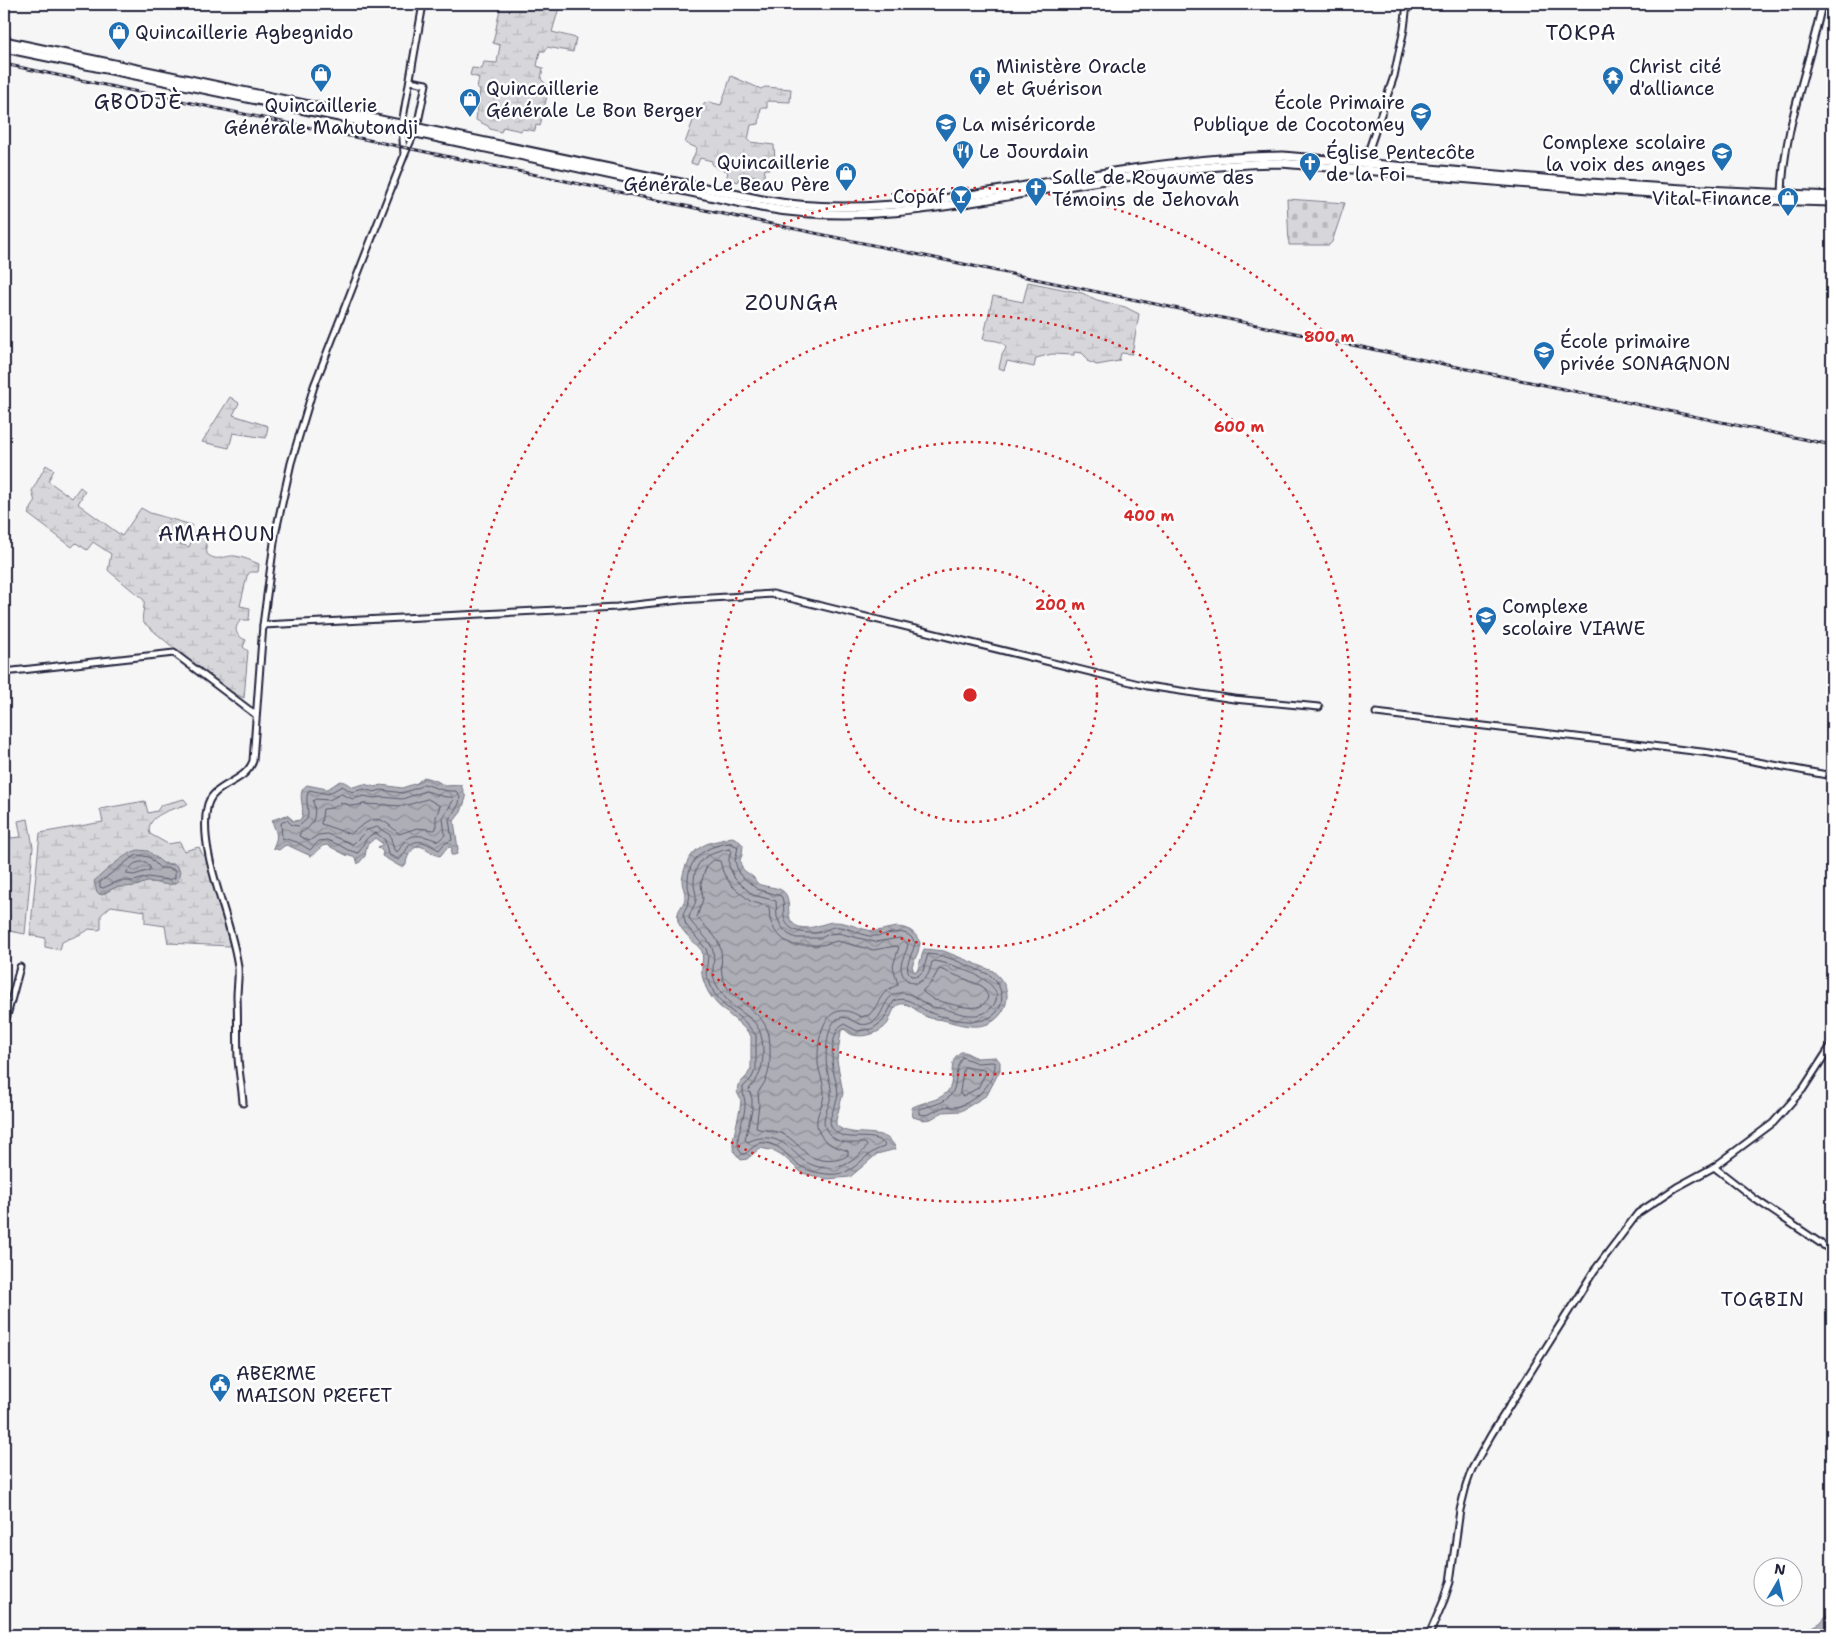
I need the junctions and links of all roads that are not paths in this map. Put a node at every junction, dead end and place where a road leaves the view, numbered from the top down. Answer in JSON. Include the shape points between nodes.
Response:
{"nodes":[{"id":1,"x":423,"y":4,"type":"edge"},
{"id":2,"x":1407,"y":4,"type":"edge"},
{"id":3,"x":1822,"y":4,"type":"edge"},
{"id":4,"x":4,"y":41,"type":"edge"},
{"id":5,"x":4,"y":48,"type":"edge"},
{"id":6,"x":410,"y":81,"type":"junction"},
{"id":7,"x":402,"y":127,"type":"junction"},
{"id":8,"x":416,"y":130,"type":"junction"},
{"id":9,"x":404,"y":156,"type":"junction"},
{"id":10,"x":1365,"y":162,"type":"junction"},
{"id":11,"x":1364,"y":170,"type":"junction"},
{"id":12,"x":1832,"y":196,"type":"edge"},
{"id":13,"x":1782,"y":197,"type":"junction"},
{"id":14,"x":1832,"y":202,"type":"edge"},
{"id":15,"x":263,"y":625,"type":"junction"},
{"id":16,"x":4,"y":672,"type":"edge"},
{"id":17,"x":1318,"y":707,"type":"dead end"},
{"id":18,"x":1376,"y":713,"type":"dead end"},
{"id":19,"x":256,"y":715,"type":"junction"},
{"id":20,"x":1832,"y":776,"type":"edge"},
{"id":21,"x":20,"y":967,"type":"dead end"},
{"id":22,"x":4,"y":1026,"type":"edge"},
{"id":23,"x":1832,"y":1044,"type":"edge"},
{"id":24,"x":243,"y":1103,"type":"dead end"},
{"id":25,"x":1714,"y":1167,"type":"junction"},
{"id":26,"x":1832,"y":1251,"type":"edge"},
{"id":27,"x":1428,"y":1635,"type":"edge"}],
"edges":[{"from":1,"to":6,"type":"street"},
{"from":2,"to":10,"type":"street","via":[[1394,76]]},
{"from":3,"to":13,"type":"street","via":[[1793,114]]},
{"from":4,"to":7,"type":"highway"},
{"from":5,"to":7,"type":"highway"},
{"from":6,"to":7,"type":"street"},
{"from":6,"to":8,"type":"street","via":[[426,84]]},
{"from":7,"to":8,"type":"highway"},
{"from":7,"to":9,"type":"street"},
{"from":8,"to":9,"type":"street"},
{"from":8,"to":10,"type":"highway","via":[[762,200],[824,207],[889,206],[1127,169],[1237,156]]},
{"from":8,"to":11,"type":"highway","via":[[761,207],[831,214],[877,214],[958,204],[1181,168],[1281,163]]},
{"from":9,"to":15,"type":"street","via":[[314,386],[302,425],[275,535]]},
{"from":10,"to":11,"type":"street"},
{"from":10,"to":13,"type":"highway","via":[[1466,173]]},
{"from":11,"to":13,"type":"highway","via":[[1589,189]]},
{"from":12,"to":13,"type":"highway"},
{"from":13,"to":14,"type":"highway"},
{"from":15,"to":17,"type":"street","via":[[617,607],[773,594],[1148,686]]},
{"from":15,"to":19,"type":"street"},
{"from":16,"to":19,"type":"street","via":[[174,654]]},
{"from":18,"to":20,"type":"street","via":[[1710,753]]},
{"from":19,"to":24,"type":"street","via":[[251,766],[245,774],[213,794],[206,816],[210,859],[232,934],[238,969],[238,1058]]},
{"from":21,"to":22,"type":"street"},
{"from":23,"to":25,"type":"street","via":[[1788,1107],[1759,1134]]},
{"from":25,"to":26,"type":"street"},
{"from":25,"to":27,"type":"street","via":[[1677,1186],[1638,1213],[1594,1271],[1491,1435],[1466,1486],[1450,1582]]}]}
